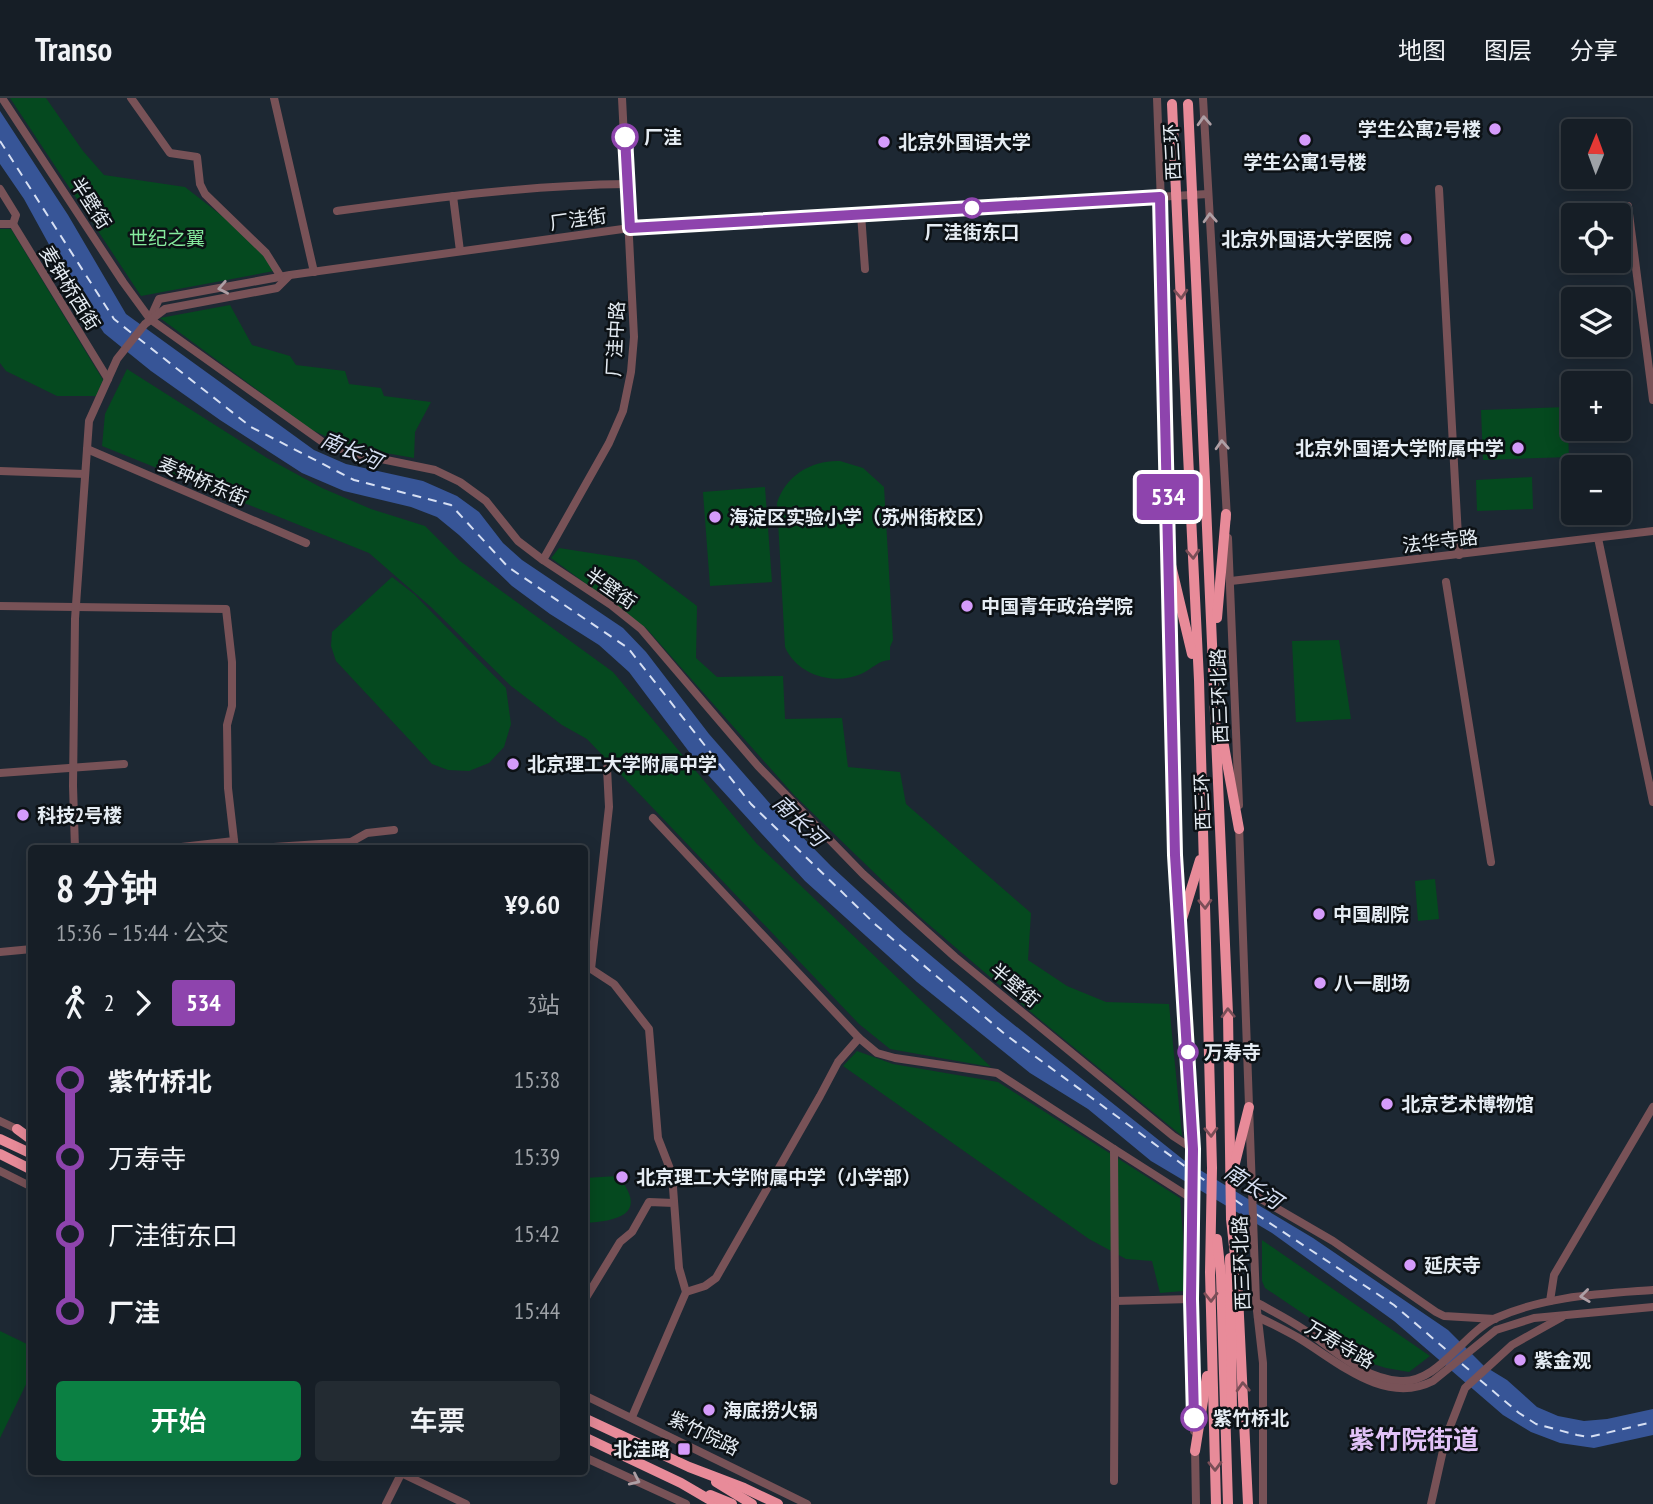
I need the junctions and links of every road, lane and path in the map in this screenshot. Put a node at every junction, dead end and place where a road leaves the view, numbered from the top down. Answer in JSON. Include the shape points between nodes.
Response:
{"nodes":[{"id":1,"x":2,"y":98,"type":"edge"},
{"id":2,"x":131,"y":98,"type":"edge"},
{"id":3,"x":274,"y":98,"type":"edge"},
{"id":4,"x":622,"y":98,"type":"edge"},
{"id":5,"x":1157,"y":98,"type":"edge"},
{"id":6,"x":1172,"y":98,"type":"edge"},
{"id":7,"x":1187,"y":98,"type":"edge"},
{"id":8,"x":1203,"y":98,"type":"edge"},
{"id":9,"x":628,"y":184,"type":"junction"},
{"id":10,"x":0,"y":189,"type":"edge"},
{"id":11,"x":1439,"y":190,"type":"dead end"},
{"id":12,"x":1208,"y":194,"type":"junction"},
{"id":13,"x":453,"y":196,"type":"junction"},
{"id":14,"x":1160,"y":197,"type":"junction"},
{"id":15,"x":337,"y":211,"type":"dead end"},
{"id":16,"x":861,"y":214,"type":"junction"},
{"id":17,"x":0,"y":224,"type":"edge"},
{"id":18,"x":13,"y":224,"type":"junction"},
{"id":19,"x":630,"y":228,"type":"junction"},
{"id":20,"x":1631,"y":229,"type":"edge"},
{"id":21,"x":460,"y":251,"type":"junction"},
{"id":22,"x":865,"y":269,"type":"dead end"},
{"id":23,"x":314,"y":272,"type":"junction"},
{"id":24,"x":286,"y":276,"type":"junction"},
{"id":25,"x":148,"y":321,"type":"junction"},
{"id":26,"x":108,"y":379,"type":"junction"},
{"id":27,"x":1653,"y":400,"type":"edge"},
{"id":28,"x":87,"y":449,"type":"junction"},
{"id":29,"x":0,"y":471,"type":"edge"},
{"id":30,"x":85,"y":474,"type":"junction"},
{"id":31,"x":1226,"y":513,"type":"junction"},
{"id":32,"x":1653,"y":531,"type":"edge"},
{"id":33,"x":1598,"y":538,"type":"junction"},
{"id":34,"x":306,"y":543,"type":"dead end"},
{"id":35,"x":1459,"y":555,"type":"junction"},
{"id":36,"x":543,"y":560,"type":"junction"},
{"id":37,"x":1170,"y":561,"type":"junction"},
{"id":38,"x":1231,"y":581,"type":"junction"},
{"id":39,"x":1446,"y":582,"type":"dead end"},
{"id":40,"x":0,"y":606,"type":"edge"},
{"id":41,"x":76,"y":609,"type":"junction"},
{"id":42,"x":1213,"y":660,"type":"junction"},
{"id":43,"x":1199,"y":680,"type":"junction"},
{"id":44,"x":1215,"y":698,"type":"junction"},
{"id":45,"x":124,"y":764,"type":"dead end"},
{"id":46,"x":73,"y":768,"type":"junction"},
{"id":47,"x":607,"y":768,"type":"dead end"},
{"id":48,"x":0,"y":773,"type":"edge"},
{"id":49,"x":1653,"y":802,"type":"edge"},
{"id":50,"x":653,"y":818,"type":"dead end"},
{"id":51,"x":1239,"y":829,"type":"junction"},
{"id":52,"x":394,"y":830,"type":"dead end"},
{"id":53,"x":75,"y":845,"type":"edge"},
{"id":54,"x":235,"y":845,"type":"edge"},
{"id":55,"x":351,"y":845,"type":"edge"},
{"id":56,"x":1203,"y":850,"type":"junction"},
{"id":57,"x":1491,"y":862,"type":"dead end"},
{"id":58,"x":1178,"y":932,"type":"junction"},
{"id":59,"x":28,"y":949,"type":"edge"},
{"id":60,"x":0,"y":952,"type":"edge"},
{"id":61,"x":859,"y":1038,"type":"junction"},
{"id":62,"x":1249,"y":1107,"type":"junction"},
{"id":63,"x":1653,"y":1107,"type":"edge"},
{"id":64,"x":0,"y":1121,"type":"edge"},
{"id":65,"x":17,"y":1129,"type":"joint"},
{"id":66,"x":28,"y":1136,"type":"edge"},
{"id":67,"x":0,"y":1139,"type":"edge"},
{"id":68,"x":1114,"y":1149,"type":"junction"},
{"id":69,"x":28,"y":1152,"type":"edge"},
{"id":70,"x":1193,"y":1153,"type":"junction"},
{"id":71,"x":0,"y":1154,"type":"edge"},
{"id":72,"x":28,"y":1168,"type":"edge"},
{"id":73,"x":0,"y":1171,"type":"edge"},
{"id":74,"x":1231,"y":1180,"type":"junction"},
{"id":75,"x":28,"y":1185,"type":"edge"},
{"id":76,"x":1254,"y":1195,"type":"junction"},
{"id":77,"x":1194,"y":1200,"type":"junction"},
{"id":78,"x":674,"y":1203,"type":"junction"},
{"id":79,"x":1212,"y":1205,"type":"junction"},
{"id":80,"x":1231,"y":1219,"type":"junction"},
{"id":81,"x":1653,"y":1290,"type":"edge"},
{"id":82,"x":686,"y":1292,"type":"junction"},
{"id":83,"x":588,"y":1294,"type":"edge"},
{"id":84,"x":1191,"y":1299,"type":"junction"},
{"id":85,"x":1115,"y":1301,"type":"junction"},
{"id":86,"x":1550,"y":1301,"type":"junction"},
{"id":87,"x":1256,"y":1302,"type":"junction"},
{"id":88,"x":1653,"y":1307,"type":"edge"},
{"id":89,"x":1566,"y":1314,"type":"junction"},
{"id":90,"x":1258,"y":1317,"type":"junction"},
{"id":91,"x":1495,"y":1319,"type":"junction"},
{"id":92,"x":1212,"y":1349,"type":"junction"},
{"id":93,"x":1442,"y":1368,"type":"junction"},
{"id":94,"x":588,"y":1397,"type":"edge"},
{"id":95,"x":632,"y":1417,"type":"junction"},
{"id":96,"x":588,"y":1420,"type":"edge"},
{"id":97,"x":588,"y":1439,"type":"edge"},
{"id":98,"x":1195,"y":1451,"type":"junction"},
{"id":99,"x":588,"y":1459,"type":"edge"},
{"id":100,"x":689,"y":1467,"type":"junction"},
{"id":101,"x":401,"y":1475,"type":"edge"},
{"id":102,"x":406,"y":1475,"type":"edge"},
{"id":103,"x":1114,"y":1481,"type":"dead end"},
{"id":104,"x":681,"y":1483,"type":"junction"},
{"id":105,"x":386,"y":1504,"type":"edge"},
{"id":106,"x":466,"y":1504,"type":"edge"},
{"id":107,"x":686,"y":1504,"type":"edge"},
{"id":108,"x":717,"y":1504,"type":"edge"},
{"id":109,"x":732,"y":1504,"type":"edge"},
{"id":110,"x":752,"y":1504,"type":"edge"},
{"id":111,"x":778,"y":1504,"type":"edge"},
{"id":112,"x":807,"y":1504,"type":"edge"},
{"id":113,"x":1196,"y":1504,"type":"edge"},
{"id":114,"x":1216,"y":1504,"type":"edge"},
{"id":115,"x":1228,"y":1504,"type":"edge"},
{"id":116,"x":1234,"y":1504,"type":"edge"},
{"id":117,"x":1248,"y":1504,"type":"edge"},
{"id":118,"x":1263,"y":1504,"type":"edge"},
{"id":119,"x":1431,"y":1504,"type":"edge"}],
"edges":[{"from":1,"to":25,"type":"street","name":"半壁街"},
{"from":2,"to":24,"type":"street","via":[[170,153],[197,157],[205,194]]},
{"from":3,"to":23,"type":"street"},
{"from":4,"to":9,"type":"street","name":"厂洼中路"},
{"from":5,"to":14,"type":"street"},
{"from":6,"to":43,"type":"highway","name":"西三环","one_way":true,"bridge":true},
{"from":7,"to":42,"type":"highway","name":"西三环","bridge":true},
{"from":12,"to":8,"type":"street","name":"西三环北路","one_way":true},
{"from":9,"to":13,"type":"street"},
{"from":9,"to":19,"type":"street","name":"厂洼中路"},
{"from":10,"to":18,"type":"street","name":"麦钟桥西街","via":[[16,215]]},
{"from":11,"to":35,"type":"street"},
{"from":12,"to":14,"type":"street","name":"厂洼街"},
{"from":31,"to":12,"type":"street","name":"西三环北路","one_way":true},
{"from":13,"to":15,"type":"street"},
{"from":13,"to":21,"type":"street"},
{"from":14,"to":16,"type":"street","name":"厂洼街"},
{"from":14,"to":37,"type":"street"},
{"from":16,"to":19,"type":"street","name":"厂洼街"},
{"from":16,"to":22,"type":"street"},
{"from":17,"to":18,"type":"street"},
{"from":18,"to":26,"type":"street","name":"麦钟桥西街"},
{"from":19,"to":21,"type":"street","name":"厂洼街"},
{"from":19,"to":36,"type":"street","name":"厂洼中路","via":[[634,337],[623,411]]},
{"from":20,"to":27,"type":"street"},
{"from":21,"to":23,"type":"street","name":"厂洼街"},
{"from":23,"to":24,"type":"street","name":"厂洼街"},
{"from":24,"to":25,"type":"street","name":"厂洼街","via":[[159,299]]},
{"from":25,"to":26,"type":"street","via":[[117,359]]},
{"from":25,"to":36,"type":"street","name":"半壁街","via":[[324,443],[435,470],[460,482],[486,501],[518,541]]},
{"from":26,"to":28,"type":"street","via":[[89,421]]},
{"from":28,"to":30,"type":"street"},
{"from":28,"to":34,"type":"street","name":"麦钟桥东街"},
{"from":29,"to":30,"type":"street"},
{"from":30,"to":41,"type":"street"},
{"from":31,"to":38,"type":"street","name":"西三环北路"},
{"from":31,"to":42,"type":"highway"},
{"from":32,"to":33,"type":"street","name":"法华寺路"},
{"from":33,"to":35,"type":"street","name":"法华寺路"},
{"from":33,"to":49,"type":"street"},
{"from":35,"to":38,"type":"street","name":"法华寺路"},
{"from":36,"to":70,"type":"street","name":"半壁街","via":[[641,629],[758,766],[863,874],[965,965]]},
{"from":37,"to":43,"type":"highway"},
{"from":37,"to":58,"type":"street"},
{"from":38,"to":51,"type":"street","name":"西三环北路"},
{"from":39,"to":57,"type":"street"},
{"from":40,"to":41,"type":"street"},
{"from":41,"to":46,"type":"street"},
{"from":41,"to":54,"type":"street","via":[[226,609],[232,663],[228,788]]},
{"from":42,"to":44,"type":"highway","name":"西三环"},
{"from":43,"to":56,"type":"highway","name":"西三环"},
{"from":44,"to":51,"type":"highway"},
{"from":74,"to":44,"type":"highway","name":"西三环","one_way":true},
{"from":45,"to":46,"type":"street"},
{"from":46,"to":48,"type":"street"},
{"from":46,"to":53,"type":"street"},
{"from":47,"to":78,"type":"street","via":[[609,807],[591,969],[614,984],[649,1029],[658,1138],[672,1174]]},
{"from":50,"to":61,"type":"street"},
{"from":51,"to":62,"type":"street","name":"西三环北路"},
{"from":52,"to":55,"type":"street","via":[[367,833]]},
{"from":56,"to":58,"type":"highway"},
{"from":56,"to":79,"type":"highway","name":"西三环","one_way":true},
{"from":58,"to":70,"type":"street"},
{"from":59,"to":60,"type":"street"},
{"from":61,"to":68,"type":"street","via":[[877,1053],[895,1058],[997,1073]]},
{"from":61,"to":82,"type":"street","via":[[838,1062],[716,1278]]},
{"from":62,"to":74,"type":"highway"},
{"from":62,"to":76,"type":"street","name":"西三环北路"},
{"from":63,"to":86,"type":"street","via":[[1555,1275]]},
{"from":64,"to":65,"type":"street"},
{"from":65,"to":66,"type":"highway"},
{"from":67,"to":69,"type":"highway"},
{"from":68,"to":77,"type":"street"},
{"from":68,"to":85,"type":"street"},
{"from":70,"to":77,"type":"street"},
{"from":71,"to":72,"type":"highway"},
{"from":73,"to":75,"type":"street"},
{"from":74,"to":80,"type":"highway","name":"西三环"},
{"from":76,"to":87,"type":"street","name":"西三环北路"},
{"from":76,"to":91,"type":"street","via":[[1333,1241],[1436,1312]]},
{"from":77,"to":84,"type":"street"},
{"from":78,"to":82,"type":"street","via":[[679,1268]]},
{"from":78,"to":83,"type":"street","via":[[649,1202]]},
{"from":79,"to":92,"type":"highway","name":"西三环","one_way":true},
{"from":79,"to":115,"type":"highway","via":[[1222,1275]]},
{"from":80,"to":116,"type":"highway"},
{"from":117,"to":80,"type":"highway","name":"西三环","one_way":true},
{"from":81,"to":86,"type":"street","one_way":true},
{"from":82,"to":95,"type":"street"},
{"from":84,"to":85,"type":"street"},
{"from":84,"to":98,"type":"street"},
{"from":85,"to":103,"type":"street"},
{"from":86,"to":91,"type":"street"},
{"from":87,"to":90,"type":"street","name":"西三环北路"},
{"from":87,"to":93,"type":"street","name":"万寿寺路","via":[[1352,1364],[1382,1377],[1413,1381]]},
{"from":88,"to":89,"type":"street"},
{"from":89,"to":93,"type":"street","via":[[1496,1330]]},
{"from":89,"to":119,"type":"street","via":[[1512,1345],[1465,1388],[1446,1437]]},
{"from":90,"to":93,"type":"street","name":"万寿寺路","via":[[1344,1369],[1377,1383],[1422,1387]]},
{"from":90,"to":118,"type":"street","name":"西三环北路","via":[[1263,1363]]},
{"from":91,"to":93,"type":"street","via":[[1464,1341]]},
{"from":92,"to":98,"type":"highway"},
{"from":92,"to":114,"type":"highway","name":"西三环","one_way":true},
{"from":94,"to":95,"type":"street","name":"紫竹院路"},
{"from":95,"to":112,"type":"street","name":"紫竹院路"},
{"from":96,"to":100,"type":"highway","name":"紫竹院路"},
{"from":97,"to":104,"type":"highway"},
{"from":98,"to":113,"type":"street"},
{"from":99,"to":107,"type":"street","one_way":true},
{"from":100,"to":110,"type":"highway"},
{"from":100,"to":111,"type":"highway","name":"紫竹院路"},
{"from":101,"to":105,"type":"street"},
{"from":102,"to":106,"type":"street"},
{"from":104,"to":108,"type":"highway"},
{"from":104,"to":109,"type":"highway"}]}
